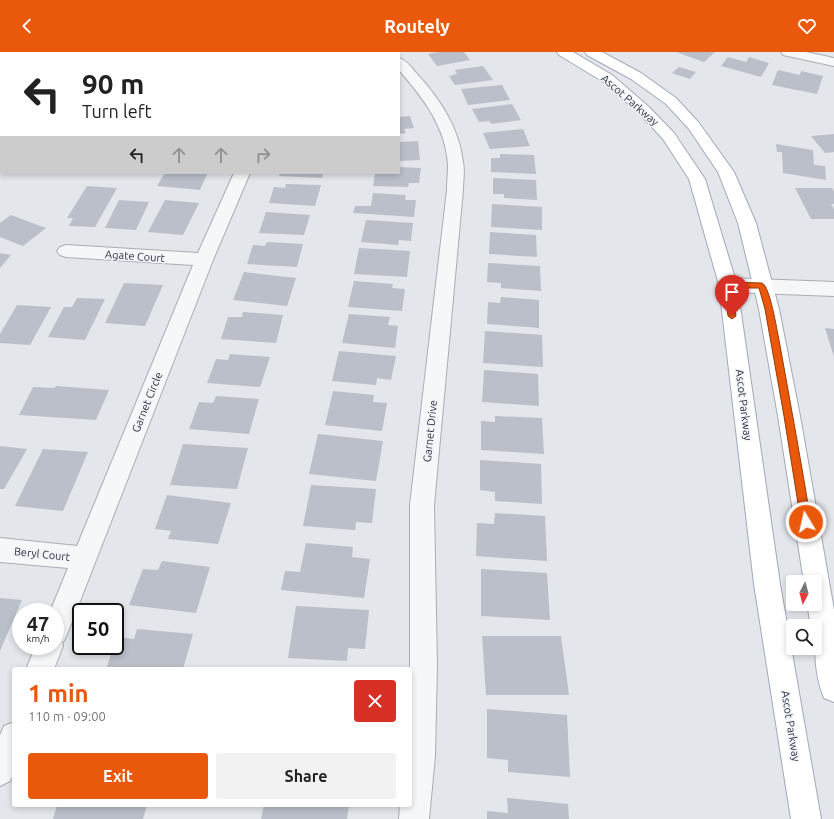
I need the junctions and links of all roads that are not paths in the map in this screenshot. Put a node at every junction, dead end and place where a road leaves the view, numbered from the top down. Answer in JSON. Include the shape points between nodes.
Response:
{"nodes":[{"id":1,"x":564,"y":52,"type":"edge"},
{"id":2,"x":592,"y":52,"type":"edge"},
{"id":3,"x":788,"y":52,"type":"edge"},
{"id":4,"x":834,"y":62,"type":"edge"},
{"id":5,"x":401,"y":68,"type":"edge"},
{"id":6,"x":242,"y":174,"type":"edge"},
{"id":7,"x":66,"y":251,"type":"dead end"},
{"id":8,"x":204,"y":260,"type":"junction"},
{"id":9,"x":728,"y":285,"type":"junction"},
{"id":10,"x":762,"y":286,"type":"junction"},
{"id":11,"x":834,"y":288,"type":"edge"},
{"id":12,"x":0,"y":550,"type":"edge"},
{"id":13,"x":84,"y":558,"type":"junction"},
{"id":14,"x":64,"y":609,"type":"edge"},
{"id":15,"x":46,"y":655,"type":"edge"},
{"id":16,"x":41,"y":667,"type":"edge"},
{"id":17,"x":834,"y":688,"type":"edge"},
{"id":18,"x":12,"y":741,"type":"edge"},
{"id":19,"x":0,"y":771,"type":"edge"},
{"id":20,"x":414,"y":819,"type":"edge"},
{"id":21,"x":806,"y":819,"type":"edge"}],
"edges":[{"from":1,"to":9,"type":"main road","name":"Ascot Parkway","via":[[607,78],[669,136],[697,179]]},
{"from":2,"to":10,"type":"main road","name":"Ascot Parkway","via":[[636,76],[665,97],[694,126],[726,172],[746,223]]},
{"from":3,"to":4,"type":"street"},
{"from":5,"to":20,"type":"street","name":"Garnet Drive","via":[[435,104],[445,121],[456,160],[422,505],[423,672],[420,756]]},
{"from":6,"to":8,"type":"street","name":"Garnet Circle"},
{"from":7,"to":8,"type":"street","name":"Agate Court"},
{"from":8,"to":13,"type":"street","name":"Garnet Circle"},
{"from":9,"to":10,"type":"street"},
{"from":9,"to":21,"type":"main road","name":"Ascot Parkway","via":[[767,584]]},
{"from":10,"to":11,"type":"street"},
{"from":10,"to":17,"type":"main road","name":"Ascot Parkway","via":[[769,309],[789,416]]},
{"from":12,"to":13,"type":"street","name":"Beryl Court"},
{"from":13,"to":14,"type":"street","name":"Garnet Circle"},
{"from":15,"to":16,"type":"street"},
{"from":18,"to":19,"type":"street"}]}
